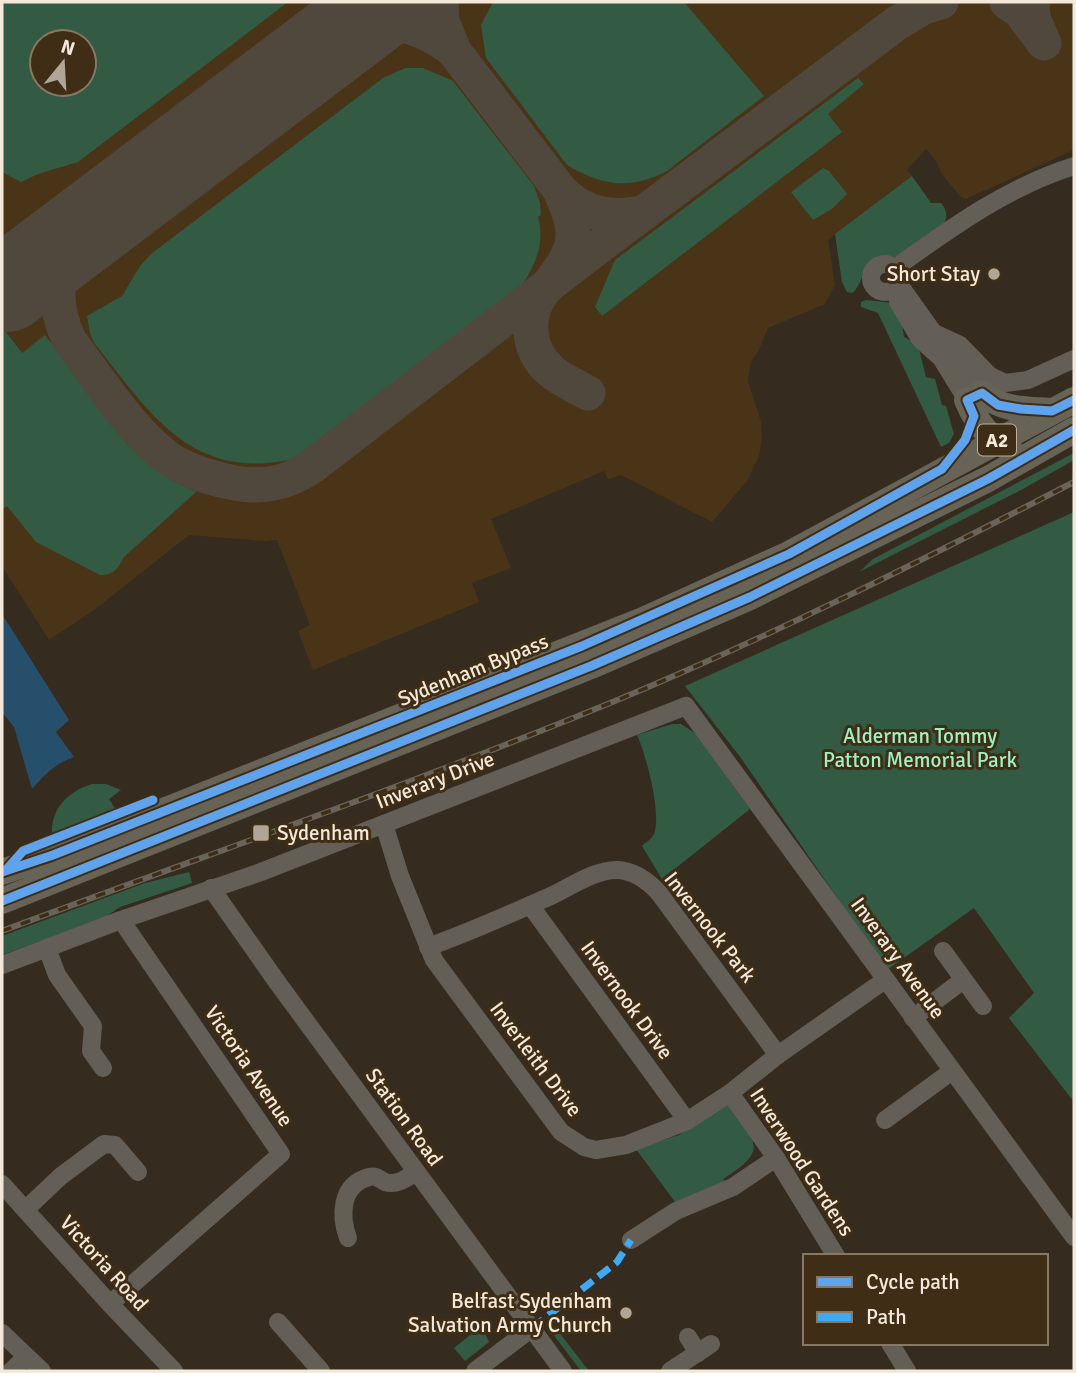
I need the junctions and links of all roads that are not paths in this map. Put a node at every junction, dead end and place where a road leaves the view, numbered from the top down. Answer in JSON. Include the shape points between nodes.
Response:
{"nodes":[{"id":1,"x":1074,"y":166,"type":"edge"},
{"id":2,"x":894,"y":281,"type":"junction"},
{"id":3,"x":934,"y":333,"type":"junction"},
{"id":4,"x":1074,"y":359,"type":"edge"},
{"id":5,"x":974,"y":403,"type":"junction"},
{"id":6,"x":1063,"y":405,"type":"edge"},
{"id":7,"x":1074,"y":430,"type":"edge"},
{"id":8,"x":996,"y":441,"type":"junction"},
{"id":9,"x":1049,"y":444,"type":"junction"},
{"id":10,"x":942,"y":470,"type":"junction"},
{"id":11,"x":686,"y":706,"type":"joint"},
{"id":12,"x":384,"y":824,"type":"junction"},
{"id":13,"x":2,"y":873,"type":"edge"},
{"id":14,"x":211,"y":888,"type":"junction"},
{"id":15,"x":2,"y":901,"type":"edge"},
{"id":16,"x":530,"y":905,"type":"junction"},
{"id":17,"x":121,"y":920,"type":"junction"},
{"id":18,"x":428,"y":947,"type":"junction"},
{"id":19,"x":47,"y":948,"type":"junction"},
{"id":20,"x":943,"y":951,"type":"dead end"},
{"id":21,"x":2,"y":965,"type":"edge"},
{"id":22,"x":885,"y":979,"type":"junction"},
{"id":23,"x":964,"y":980,"type":"junction"},
{"id":24,"x":983,"y":1006,"type":"dead end"},
{"id":25,"x":914,"y":1017,"type":"junction"},
{"id":26,"x":778,"y":1055,"type":"junction"},
{"id":27,"x":103,"y":1068,"type":"dead end"},
{"id":28,"x":952,"y":1071,"type":"junction"},
{"id":29,"x":730,"y":1093,"type":"junction"},
{"id":30,"x":687,"y":1121,"type":"junction"},
{"id":31,"x":885,"y":1121,"type":"dead end"},
{"id":32,"x":776,"y":1158,"type":"junction"},
{"id":33,"x":138,"y":1172,"type":"dead end"},
{"id":34,"x":416,"y":1172,"type":"junction"},
{"id":35,"x":2,"y":1184,"type":"edge"},
{"id":36,"x":26,"y":1209,"type":"junction"},
{"id":37,"x":340,"y":1229,"type":"dead end"},
{"id":38,"x":1074,"y":1237,"type":"edge"},
{"id":39,"x":631,"y":1240,"type":"dead end"},
{"id":40,"x":835,"y":1254,"type":"edge"},
{"id":41,"x":110,"y":1304,"type":"junction"},
{"id":42,"x":278,"y":1322,"type":"dead end"},
{"id":43,"x":532,"y":1328,"type":"junction"},
{"id":44,"x":2,"y":1332,"type":"edge"},
{"id":45,"x":688,"y":1336,"type":"dead end"},
{"id":46,"x":891,"y":1345,"type":"edge"},
{"id":47,"x":26,"y":1357,"type":"junction"},
{"id":48,"x":164,"y":1368,"type":"edge"},
{"id":49,"x":11,"y":1371,"type":"edge"},
{"id":50,"x":42,"y":1371,"type":"edge"},
{"id":51,"x":321,"y":1371,"type":"edge"},
{"id":52,"x":475,"y":1371,"type":"edge"},
{"id":53,"x":563,"y":1371,"type":"edge"},
{"id":54,"x":670,"y":1371,"type":"edge"},
{"id":55,"x":907,"y":1371,"type":"edge"}],
"edges":[{"from":1,"to":2,"type":"street","via":[[1021,187],[964,219]]},
{"from":2,"to":3,"type":"street"},
{"from":2,"to":5,"type":"street","via":[[920,339],[941,358]]},
{"from":3,"to":4,"type":"street","via":[[960,345],[990,376],[1005,383],[1028,380]]},
{"from":3,"to":5,"type":"street"},
{"from":5,"to":6,"type":"highway"},
{"from":5,"to":8,"type":"highway"},
{"from":5,"to":10,"type":"highway","via":[[965,440]]},
{"from":6,"to":8,"type":"highway","name":"Sydenham Bypass","number":"A2"},
{"from":7,"to":9,"type":"highway","name":"Sydenham Bypass","number":"A2"},
{"from":8,"to":9,"type":"highway","via":[[1016,449]]},
{"from":8,"to":10,"type":"highway","name":"Sydenham Bypass","number":"A2"},
{"from":9,"to":15,"type":"highway","name":"Sydenham Bypass","number":"A2","via":[[750,597],[591,666]]},
{"from":10,"to":13,"type":"highway","name":"Sydenham Bypass","number":"A2","via":[[789,554],[619,630]]},
{"from":11,"to":12,"type":"street","name":"Inverary Drive"},
{"from":11,"to":22,"type":"street","name":"Inverary Avenue"},
{"from":12,"to":14,"type":"street","name":"Inverary Drive"},
{"from":12,"to":18,"type":"street","name":"Inverleith Drive"},
{"from":14,"to":17,"type":"street","name":"Inverary Drive"},
{"from":14,"to":34,"type":"street","name":"Station Road"},
{"from":16,"to":18,"type":"street","name":"Invernook Park"},
{"from":16,"to":26,"type":"street","name":"Invernook Park","via":[[606,872],[628,871],[641,877],[659,893]]},
{"from":16,"to":30,"type":"street","name":"Invernook Drive"},
{"from":17,"to":19,"type":"street","name":"Inverary Drive"},
{"from":17,"to":41,"type":"street","name":"Victoria Avenue","via":[[281,1154]]},
{"from":18,"to":30,"type":"street","name":"Inverleith Drive","via":[[443,974],[570,1140],[596,1150],[626,1145]]},
{"from":19,"to":21,"type":"street","name":"Inverary Drive"},
{"from":19,"to":27,"type":"street","via":[[57,975],[93,1026],[91,1051]]},
{"from":20,"to":23,"type":"street"},
{"from":22,"to":25,"type":"street","name":"Inverary Avenue"},
{"from":22,"to":26,"type":"street","name":"Inverleith Drive"},
{"from":23,"to":24,"type":"street"},
{"from":23,"to":25,"type":"street"},
{"from":25,"to":28,"type":"street","name":"Inverary Avenue"},
{"from":26,"to":29,"type":"street","name":"Inverleith Drive"},
{"from":28,"to":31,"type":"street"},
{"from":28,"to":38,"type":"street","name":"Inverary Avenue"},
{"from":29,"to":30,"type":"street","name":"Inverleith Drive"},
{"from":29,"to":32,"type":"street","name":"Inverwood Gardens"},
{"from":32,"to":39,"type":"street","via":[[733,1187],[676,1211]]},
{"from":32,"to":40,"type":"street","name":"Inverwood Gardens"},
{"from":33,"to":36,"type":"street","via":[[115,1145],[104,1144]]},
{"from":34,"to":37,"type":"street","via":[[399,1182],[370,1177],[357,1183],[347,1194]]},
{"from":34,"to":43,"type":"street","name":"Station Road"},
{"from":35,"to":36,"type":"street","name":"Victoria Road"},
{"from":36,"to":41,"type":"street","name":"Victoria Road"},
{"from":41,"to":48,"type":"street","name":"Victoria Road"},
{"from":42,"to":51,"type":"street"},
{"from":43,"to":52,"type":"street"},
{"from":43,"to":53,"type":"street","name":"Station Road"},
{"from":44,"to":47,"type":"street"},
{"from":45,"to":54,"type":"street","via":[[705,1349]]},
{"from":46,"to":55,"type":"street"},
{"from":47,"to":49,"type":"street"},
{"from":47,"to":50,"type":"street"}]}
